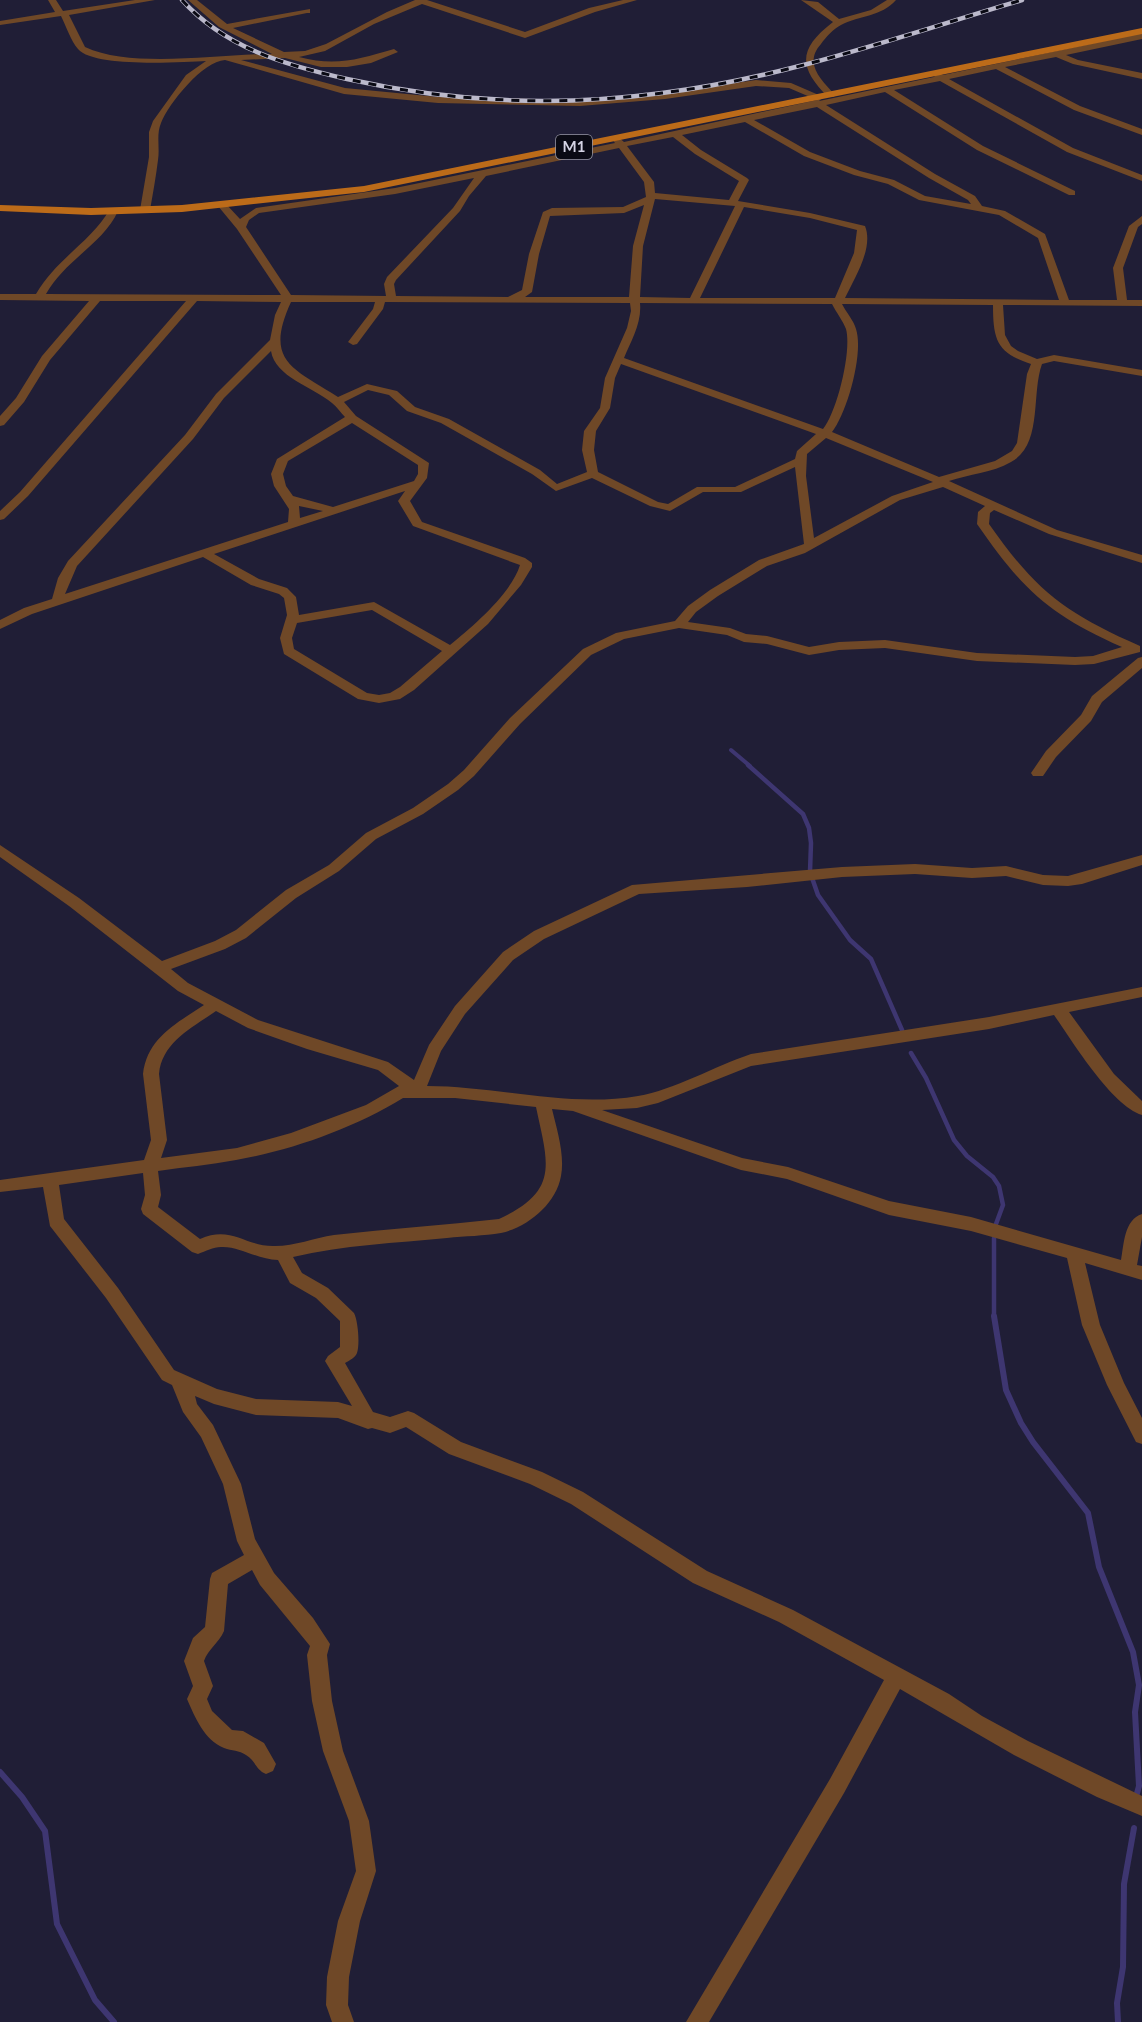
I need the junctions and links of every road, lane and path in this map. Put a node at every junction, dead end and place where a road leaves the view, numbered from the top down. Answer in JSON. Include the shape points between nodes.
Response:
{"nodes":[{"id":1,"x":52,"y":0,"type":"edge"},
{"id":2,"x":151,"y":0,"type":"edge"},
{"id":3,"x":192,"y":0,"type":"edge"},
{"id":4,"x":440,"y":0,"type":"edge"},
{"id":5,"x":633,"y":0,"type":"edge"},
{"id":6,"x":805,"y":0,"type":"edge"},
{"id":7,"x":892,"y":0,"type":"edge"},
{"id":8,"x":423,"y":1,"type":"edge"},
{"id":9,"x":307,"y":11,"type":"dead end"},
{"id":10,"x":62,"y":13,"type":"junction"},
{"id":11,"x":838,"y":22,"type":"junction"},
{"id":12,"x":0,"y":23,"type":"edge"},
{"id":13,"x":226,"y":27,"type":"junction"},
{"id":14,"x":1142,"y":31,"type":"edge"},
{"id":15,"x":1142,"y":36,"type":"edge"},
{"id":16,"x":1046,"y":50,"type":"junction"},
{"id":17,"x":394,"y":52,"type":"dead end"},
{"id":18,"x":1057,"y":54,"type":"junction"},
{"id":19,"x":288,"y":56,"type":"junction"},
{"id":20,"x":226,"y":58,"type":"junction"},
{"id":21,"x":214,"y":59,"type":"junction"},
{"id":22,"x":998,"y":67,"type":"junction"},
{"id":23,"x":937,"y":76,"type":"junction"},
{"id":24,"x":1142,"y":76,"type":"edge"},
{"id":25,"x":886,"y":89,"type":"junction"},
{"id":26,"x":831,"y":95,"type":"junction"},
{"id":27,"x":818,"y":100,"type":"junction"},
{"id":28,"x":744,"y":118,"type":"junction"},
{"id":29,"x":1142,"y":132,"type":"edge"},
{"id":30,"x":674,"y":133,"type":"junction"},
{"id":31,"x":619,"y":142,"type":"junction"},
{"id":32,"x":483,"y":174,"type":"junction"},
{"id":33,"x":1142,"y":178,"type":"edge"},
{"id":34,"x":1072,"y":193,"type":"dead end"},
{"id":35,"x":651,"y":197,"type":"junction"},
{"id":36,"x":737,"y":203,"type":"junction"},
{"id":37,"x":223,"y":206,"type":"junction"},
{"id":38,"x":0,"y":208,"type":"edge"},
{"id":39,"x":979,"y":209,"type":"junction"},
{"id":40,"x":144,"y":210,"type":"junction"},
{"id":41,"x":113,"y":211,"type":"junction"},
{"id":42,"x":1142,"y":219,"type":"edge"},
{"id":43,"x":241,"y":227,"type":"junction"},
{"id":44,"x":0,"y":297,"type":"edge"},
{"id":45,"x":39,"y":298,"type":"junction"},
{"id":46,"x":97,"y":298,"type":"junction"},
{"id":47,"x":194,"y":298,"type":"junction"},
{"id":48,"x":288,"y":298,"type":"junction"},
{"id":49,"x":387,"y":299,"type":"junction"},
{"id":50,"x":511,"y":299,"type":"junction"},
{"id":51,"x":635,"y":300,"type":"junction"},
{"id":52,"x":694,"y":300,"type":"junction"},
{"id":53,"x":837,"y":301,"type":"junction"},
{"id":54,"x":998,"y":302,"type":"junction"},
{"id":55,"x":1065,"y":303,"type":"junction"},
{"id":56,"x":1122,"y":303,"type":"junction"},
{"id":57,"x":1142,"y":303,"type":"edge"},
{"id":58,"x":275,"y":341,"type":"junction"},
{"id":59,"x":353,"y":342,"type":"dead end"},
{"id":60,"x":618,"y":360,"type":"junction"},
{"id":61,"x":1038,"y":362,"type":"junction"},
{"id":62,"x":1142,"y":373,"type":"edge"},
{"id":63,"x":337,"y":401,"type":"junction"},
{"id":64,"x":352,"y":418,"type":"junction"},
{"id":65,"x":0,"y":423,"type":"edge"},
{"id":66,"x":824,"y":434,"type":"junction"},
{"id":67,"x":800,"y":461,"type":"junction"},
{"id":68,"x":593,"y":474,"type":"junction"},
{"id":69,"x":941,"y":482,"type":"junction"},
{"id":70,"x":419,"y":483,"type":"junction"},
{"id":71,"x":289,"y":499,"type":"junction"},
{"id":72,"x":992,"y":506,"type":"junction"},
{"id":73,"x":331,"y":513,"type":"junction"},
{"id":74,"x":0,"y":516,"type":"edge"},
{"id":75,"x":294,"y":523,"type":"junction"},
{"id":76,"x":810,"y":545,"type":"junction"},
{"id":77,"x":205,"y":554,"type":"junction"},
{"id":78,"x":1142,"y":559,"type":"edge"},
{"id":79,"x":57,"y":601,"type":"junction"},
{"id":80,"x":292,"y":620,"type":"junction"},
{"id":81,"x":679,"y":624,"type":"junction"},
{"id":82,"x":0,"y":625,"type":"edge"},
{"id":83,"x":1137,"y":650,"type":"edge"},
{"id":84,"x":451,"y":651,"type":"junction"},
{"id":85,"x":1142,"y":661,"type":"edge"},
{"id":86,"x":1038,"y":773,"type":"dead end"},
{"id":87,"x":0,"y":850,"type":"edge"},
{"id":88,"x":1142,"y":860,"type":"edge"},
{"id":89,"x":160,"y":967,"type":"junction"},
{"id":90,"x":1142,"y":992,"type":"edge"},
{"id":91,"x":214,"y":1005,"type":"junction"},
{"id":92,"x":1058,"y":1009,"type":"junction"},
{"id":93,"x":417,"y":1091,"type":"junction"},
{"id":94,"x":543,"y":1101,"type":"junction"},
{"id":95,"x":572,"y":1105,"type":"junction"},
{"id":96,"x":1142,"y":1109,"type":"edge"},
{"id":97,"x":150,"y":1167,"type":"junction"},
{"id":98,"x":50,"y":1181,"type":"junction"},
{"id":99,"x":0,"y":1186,"type":"edge"},
{"id":100,"x":1142,"y":1221,"type":"edge"},
{"id":101,"x":282,"y":1252,"type":"junction"},
{"id":102,"x":1074,"y":1254,"type":"junction"},
{"id":103,"x":1135,"y":1271,"type":"edge"},
{"id":104,"x":178,"y":1379,"type":"junction"},
{"id":105,"x":368,"y":1421,"type":"junction"},
{"id":106,"x":1142,"y":1436,"type":"edge"},
{"id":107,"x":255,"y":1558,"type":"junction"},
{"id":108,"x":896,"y":1677,"type":"junction"},
{"id":109,"x":266,"y":1764,"type":"dead end"},
{"id":110,"x":1142,"y":1806,"type":"edge"},
{"id":111,"x":343,"y":2022,"type":"edge"},
{"id":112,"x":697,"y":2022,"type":"edge"}],
"edges":[{"from":1,"to":10,"type":"street"},
{"from":2,"to":10,"type":"street"},
{"from":3,"to":13,"type":"street"},
{"from":4,"to":8,"type":"street"},
{"from":5,"to":8,"type":"street","via":[[592,10],[525,35]]},
{"from":6,"to":11,"type":"street","via":[[819,5]]},
{"from":7,"to":11,"type":"street","via":[[874,11]]},
{"from":8,"to":19,"type":"street","via":[[373,21],[324,48]]},
{"from":9,"to":13,"type":"street"},
{"from":10,"to":12,"type":"street"},
{"from":10,"to":21,"type":"street","via":[[82,49],[96,56],[176,62]]},
{"from":11,"to":26,"type":"street","via":[[808,54],[812,77]]},
{"from":13,"to":19,"type":"street"},
{"from":14,"to":16,"type":"main road","number":"M1"},
{"from":15,"to":18,"type":"street"},
{"from":16,"to":18,"type":"street"},
{"from":16,"to":23,"type":"main road","number":"M1"},
{"from":17,"to":19,"type":"street","via":[[342,65]]},
{"from":18,"to":22,"type":"street"},
{"from":18,"to":24,"type":"street"},
{"from":19,"to":20,"type":"street"},
{"from":20,"to":21,"type":"street"},
{"from":20,"to":27,"type":"street","via":[[348,92],[438,100],[580,103],[665,96],[756,82],[791,86]]},
{"from":21,"to":40,"type":"street","via":[[189,77],[157,122]]},
{"from":22,"to":23,"type":"street"},
{"from":22,"to":29,"type":"street","via":[[1077,108]]},
{"from":23,"to":25,"type":"street"},
{"from":23,"to":26,"type":"main road","number":"M1"},
{"from":23,"to":33,"type":"street","via":[[1070,150]]},
{"from":25,"to":27,"type":"street"},
{"from":25,"to":34,"type":"street","via":[[980,148]]},
{"from":26,"to":27,"type":"main road","number":"M1"},
{"from":27,"to":28,"type":"street"},
{"from":27,"to":31,"type":"main road","number":"M1"},
{"from":27,"to":39,"type":"street","via":[[972,198]]},
{"from":28,"to":30,"type":"street"},
{"from":28,"to":39,"type":"street","via":[[783,142],[857,173],[891,182],[922,198]]},
{"from":30,"to":31,"type":"street"},
{"from":30,"to":36,"type":"street","via":[[744,180]]},
{"from":31,"to":32,"type":"street"},
{"from":31,"to":35,"type":"street","via":[[648,182]]},
{"from":31,"to":37,"type":"main road","number":"M1","via":[[364,189]]},
{"from":32,"to":43,"type":"street","via":[[256,211],[245,218]]},
{"from":32,"to":49,"type":"street","via":[[457,209],[391,279]]},
{"from":35,"to":36,"type":"street"},
{"from":35,"to":50,"type":"street","via":[[624,210],[546,214],[527,292]]},
{"from":35,"to":51,"type":"street","via":[[638,246]]},
{"from":36,"to":52,"type":"street"},
{"from":36,"to":53,"type":"street","via":[[862,228],[860,251]]},
{"from":37,"to":40,"type":"main road","number":"M1"},
{"from":37,"to":43,"type":"street"},
{"from":38,"to":41,"type":"main road","number":"M1"},
{"from":39,"to":55,"type":"street","via":[[1007,215],[1042,236]]},
{"from":40,"to":41,"type":"main road","number":"M1"},
{"from":41,"to":45,"type":"street","via":[[106,225],[71,256]]},
{"from":42,"to":56,"type":"street","via":[[1134,226],[1118,268]]},
{"from":43,"to":48,"type":"street"},
{"from":44,"to":45,"type":"street"},
{"from":45,"to":46,"type":"street"},
{"from":46,"to":47,"type":"street"},
{"from":46,"to":65,"type":"street","via":[[46,358],[20,400]]},
{"from":47,"to":48,"type":"street"},
{"from":47,"to":74,"type":"street","via":[[24,494]]},
{"from":48,"to":49,"type":"street"},
{"from":48,"to":58,"type":"street"},
{"from":49,"to":50,"type":"street"},
{"from":49,"to":59,"type":"street"},
{"from":50,"to":51,"type":"street"},
{"from":51,"to":52,"type":"street"},
{"from":51,"to":60,"type":"street","via":[[632,328]]},
{"from":52,"to":53,"type":"street"},
{"from":53,"to":54,"type":"street"},
{"from":53,"to":66,"type":"street","via":[[851,328],[853,356],[836,417]]},
{"from":54,"to":55,"type":"street"},
{"from":54,"to":61,"type":"street","via":[[999,330],[1006,349]]},
{"from":55,"to":56,"type":"street"},
{"from":56,"to":57,"type":"street"},
{"from":58,"to":63,"type":"street","via":[[282,365]]},
{"from":58,"to":79,"type":"street","via":[[220,396],[189,437],[72,564]]},
{"from":60,"to":66,"type":"street"},
{"from":60,"to":68,"type":"street","via":[[610,378],[605,408],[590,431],[588,450]]},
{"from":61,"to":62,"type":"street","via":[[1054,358]]},
{"from":61,"to":69,"type":"street","via":[[1029,382],[1025,439],[1018,453]]},
{"from":63,"to":64,"type":"street"},
{"from":63,"to":68,"type":"street","via":[[367,387],[384,389],[411,409],[445,421],[536,472],[556,488]]},
{"from":64,"to":70,"type":"street","via":[[423,463],[425,470]]},
{"from":64,"to":71,"type":"street","via":[[283,459],[277,474]]},
{"from":66,"to":67,"type":"street","via":[[805,449]]},
{"from":66,"to":69,"type":"street"},
{"from":67,"to":68,"type":"street","via":[[736,490],[701,489],[670,507],[654,504]]},
{"from":67,"to":76,"type":"street"},
{"from":69,"to":72,"type":"street"},
{"from":69,"to":76,"type":"street","via":[[896,498]]},
{"from":70,"to":73,"type":"street"},
{"from":70,"to":84,"type":"street","via":[[409,490],[404,501],[417,524],[526,563],[496,611]]},
{"from":71,"to":73,"type":"street","via":[[328,508]]},
{"from":71,"to":75,"type":"street","via":[[295,509]]},
{"from":72,"to":78,"type":"street","via":[[1053,532]]},
{"from":72,"to":83,"type":"street","via":[[984,512],[983,524],[1033,588],[1084,625]]},
{"from":73,"to":75,"type":"street"},
{"from":75,"to":77,"type":"street"},
{"from":76,"to":81,"type":"street","via":[[763,562],[692,609]]},
{"from":77,"to":79,"type":"street"},
{"from":77,"to":80,"type":"street","via":[[255,582],[283,591],[290,597]]},
{"from":79,"to":82,"type":"street"},
{"from":80,"to":84,"type":"street","via":[[374,606]]},
{"from":80,"to":84,"type":"street","via":[[286,638],[288,651],[376,700],[411,685]]},
{"from":81,"to":83,"type":"street","via":[[809,651],[885,644],[977,657],[1075,662]]},
{"from":81,"to":89,"type":"street","via":[[620,636],[587,652],[453,787],[371,836],[334,868],[291,894],[241,934]]},
{"from":85,"to":86,"type":"street","via":[[1097,699],[1086,718]]},
{"from":87,"to":89,"type":"street"},
{"from":88,"to":93,"type":"street","via":[[1068,881],[1006,871],[915,869],[637,889],[538,935],[508,956],[460,1010],[434,1049]]},
{"from":89,"to":91,"type":"street","via":[[183,987]]},
{"from":90,"to":92,"type":"street"},
{"from":91,"to":93,"type":"street","via":[[263,1028],[383,1066]]},
{"from":91,"to":97,"type":"street","via":[[174,1031],[156,1052],[151,1074],[159,1140]]},
{"from":92,"to":95,"type":"street","via":[[751,1060],[637,1102]]},
{"from":92,"to":96,"type":"street","via":[[1123,1094]]},
{"from":93,"to":94,"type":"street"},
{"from":93,"to":97,"type":"street","via":[[400,1092],[372,1109],[293,1139],[237,1154]]},
{"from":94,"to":95,"type":"street"},
{"from":94,"to":101,"type":"street","via":[[554,1148],[554,1176],[547,1196],[530,1213],[501,1226],[327,1242]]},
{"from":95,"to":102,"type":"street","via":[[741,1164],[788,1173],[889,1208],[971,1224]]},
{"from":97,"to":98,"type":"street"},
{"from":97,"to":101,"type":"street","via":[[153,1195],[149,1209],[198,1247],[227,1239],[272,1253]]},
{"from":98,"to":99,"type":"street"},
{"from":98,"to":104,"type":"street","via":[[56,1221],[112,1293],[168,1376]]},
{"from":100,"to":103,"type":"street","via":[[1135,1230]]},
{"from":101,"to":105,"type":"street","via":[[296,1278],[322,1293],[348,1318],[349,1351],[334,1361]]},
{"from":102,"to":103,"type":"street"},
{"from":102,"to":106,"type":"street","via":[[1091,1325]]},
{"from":104,"to":105,"type":"street","via":[[214,1396],[256,1407],[338,1410]]},
{"from":104,"to":107,"type":"street","via":[[189,1407],[207,1431],[232,1484],[246,1542]]},
{"from":105,"to":108,"type":"street","via":[[390,1425],[408,1419],[455,1448],[536,1478],[577,1498],[700,1577],[786,1616]]},
{"from":107,"to":109,"type":"street","via":[[219,1579],[214,1631],[200,1645],[194,1661],[204,1686],[197,1699],[205,1718],[226,1739],[257,1750]]},
{"from":107,"to":111,"type":"street","via":[[267,1579],[320,1644],[316,1655],[322,1701],[333,1751],[359,1821],[365,1851],[366,1870],[349,1921],[337,1984]]},
{"from":108,"to":110,"type":"street","via":[[1021,1748]]},
{"from":108,"to":112,"type":"street","via":[[837,1786]]}]}
